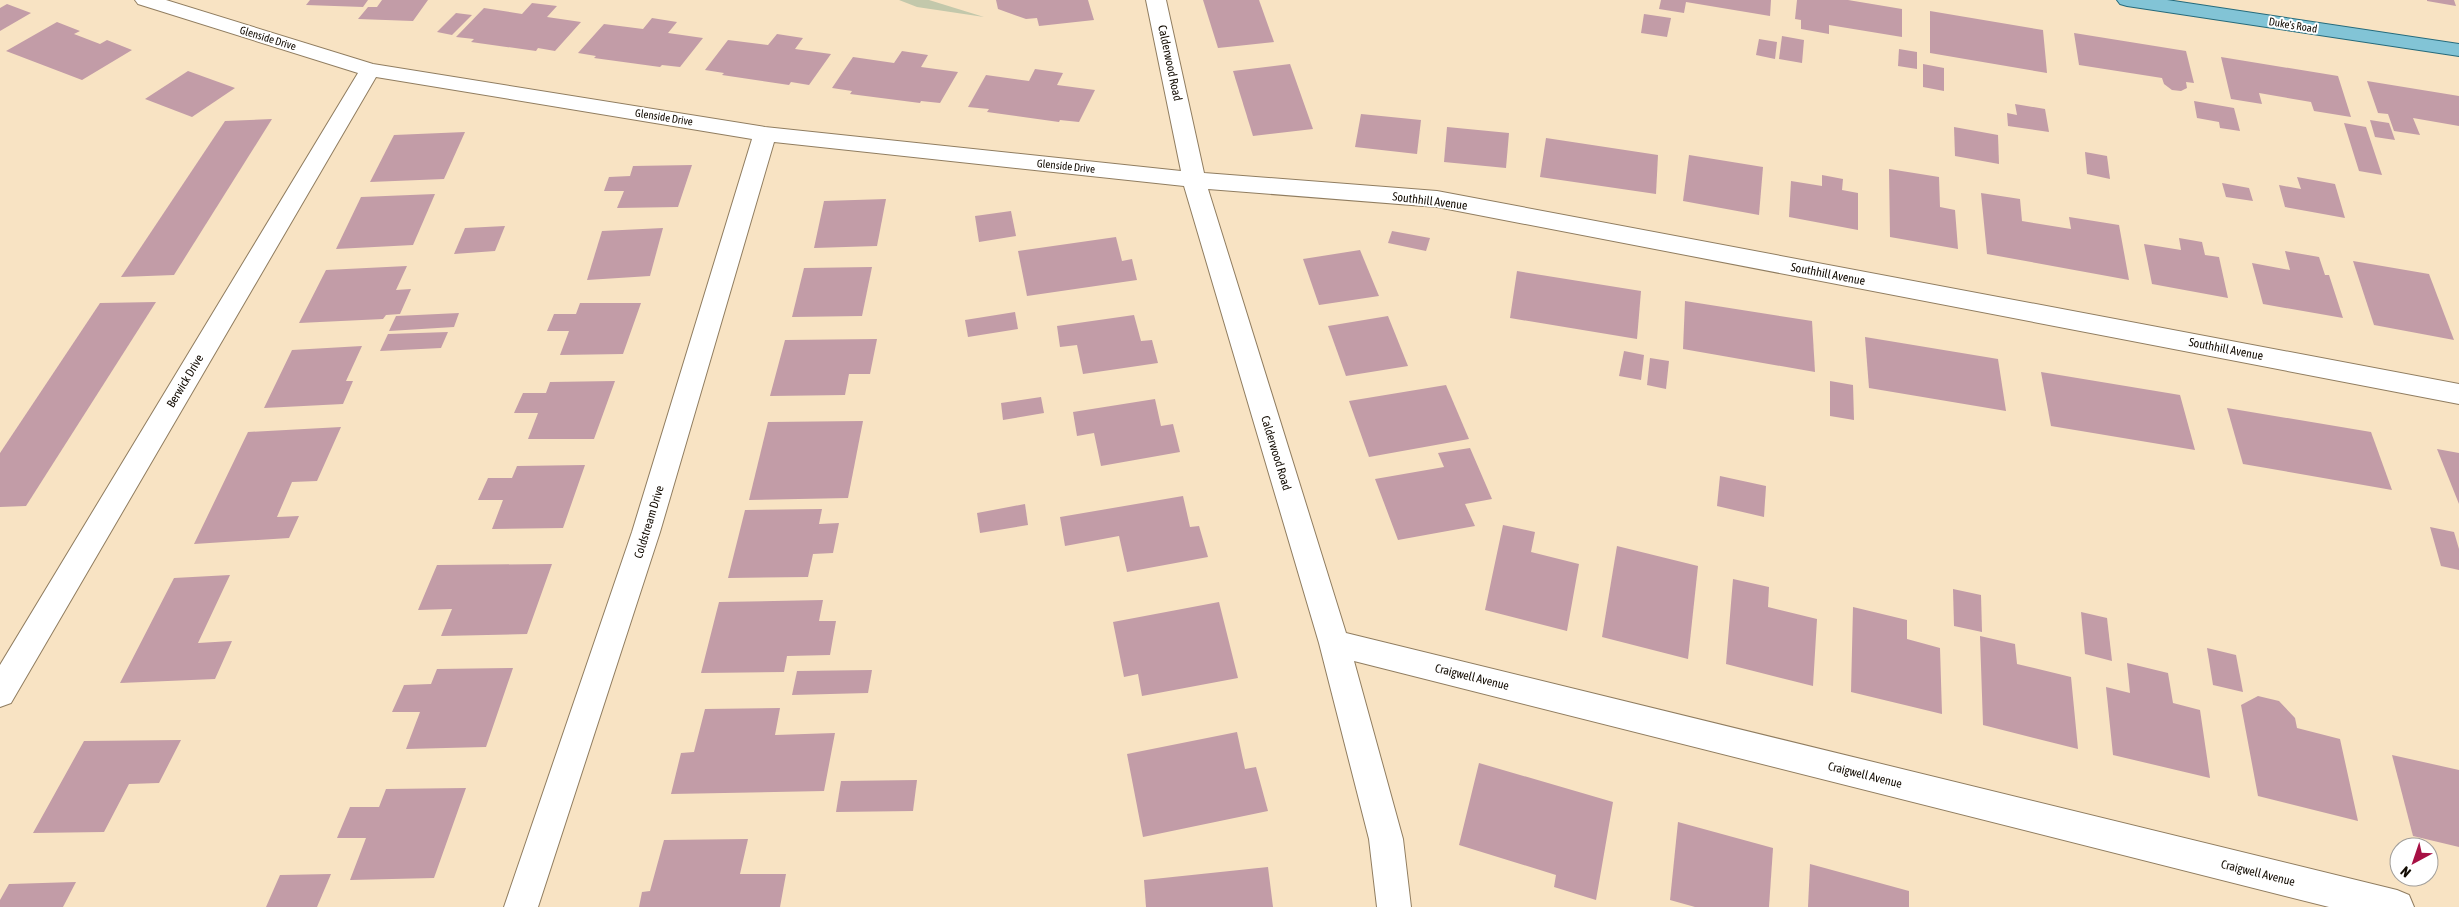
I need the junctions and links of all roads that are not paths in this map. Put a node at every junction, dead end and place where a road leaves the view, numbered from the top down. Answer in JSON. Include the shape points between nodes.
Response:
{"nodes":[{"id":1,"x":145,"y":0,"type":"edge"},
{"id":2,"x":1156,"y":0,"type":"edge"},
{"id":3,"x":2127,"y":0,"type":"edge"},
{"id":4,"x":2459,"y":50,"type":"edge"},
{"id":5,"x":370,"y":70,"type":"junction"},
{"id":6,"x":765,"y":134,"type":"junction"},
{"id":7,"x":1194,"y":180,"type":"junction"},
{"id":8,"x":2459,"y":394,"type":"edge"},
{"id":9,"x":1334,"y":643,"type":"junction"},
{"id":10,"x":0,"y":693,"type":"edge"},
{"id":11,"x":521,"y":907,"type":"edge"},
{"id":12,"x":1394,"y":907,"type":"edge"},
{"id":13,"x":2397,"y":907,"type":"edge"}],
"edges":[{"from":1,"to":5,"type":"street","name":"Glenside Drive"},
{"from":2,"to":7,"type":"street","name":"Calderwood Road"},
{"from":3,"to":4,"type":"main road","name":"Duke's Road"},
{"from":5,"to":6,"type":"street","name":"Glenside Drive"},
{"from":5,"to":10,"type":"street","name":"Berwick Drive"},
{"from":6,"to":7,"type":"street","name":"Glenside Drive"},
{"from":6,"to":11,"type":"street","name":"Coldstream Drive","via":[[646,532]]},
{"from":7,"to":8,"type":"street","name":"Southhill Avenue","via":[[1437,199]]},
{"from":7,"to":9,"type":"street","name":"Calderwood Road"},
{"from":9,"to":12,"type":"street","name":"Calderwood Road","via":[[1386,839]]},
{"from":9,"to":13,"type":"street","name":"Craigwell Avenue"}]}
